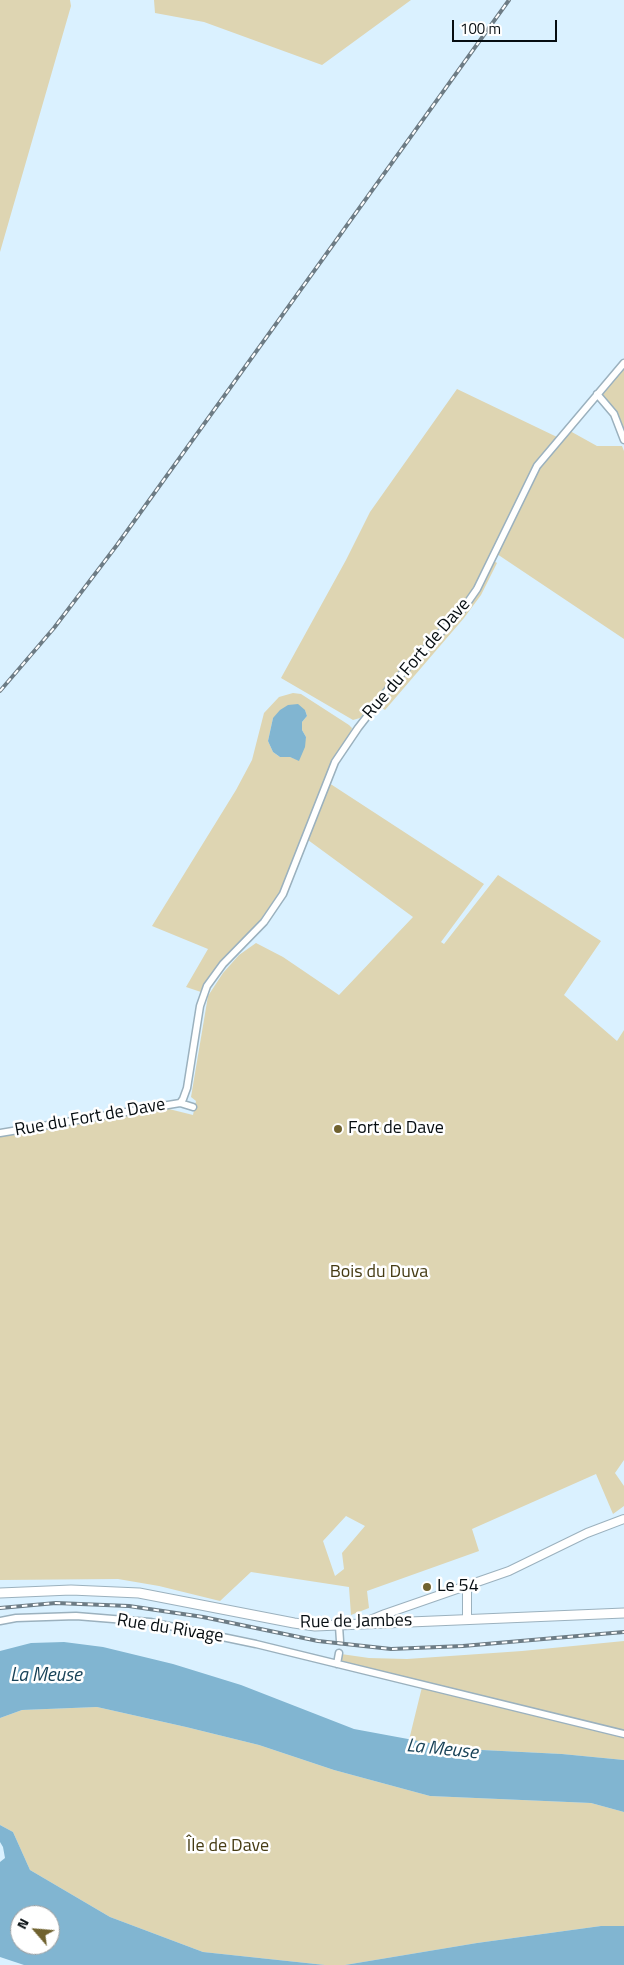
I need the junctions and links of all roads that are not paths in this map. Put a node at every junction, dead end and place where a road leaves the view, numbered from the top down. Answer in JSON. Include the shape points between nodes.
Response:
{"nodes":[{"id":1,"x":624,"y":363,"type":"edge"},
{"id":2,"x":598,"y":394,"type":"junction"},
{"id":3,"x":624,"y":440,"type":"edge"},
{"id":4,"x":180,"y":1102,"type":"junction"},
{"id":5,"x":193,"y":1107,"type":"dead end"},
{"id":6,"x":0,"y":1133,"type":"edge"},
{"id":7,"x":624,"y":1519,"type":"edge"},
{"id":8,"x":467,"y":1586,"type":"junction"},
{"id":9,"x":0,"y":1593,"type":"edge"},
{"id":10,"x":624,"y":1614,"type":"edge"},
{"id":11,"x":467,"y":1618,"type":"junction"},
{"id":12,"x":0,"y":1621,"type":"edge"},
{"id":13,"x":359,"y":1625,"type":"junction"},
{"id":14,"x":339,"y":1626,"type":"junction"},
{"id":15,"x":340,"y":1641,"type":"dead end"},
{"id":16,"x":339,"y":1653,"type":"dead end"},
{"id":17,"x":337,"y":1664,"type":"junction"},
{"id":18,"x":624,"y":1734,"type":"edge"}],
"edges":[{"from":1,"to":2,"type":"street","name":"Rue du Fort de Dave"},
{"from":2,"to":3,"type":"street","via":[[614,414]]},
{"from":2,"to":4,"type":"street","name":"Rue du Fort de Dave","via":[[537,466],[477,589],[463,609],[393,683],[335,762],[283,894],[264,922],[223,964],[207,986],[200,1006],[187,1088]]},
{"from":4,"to":5,"type":"street","name":"Rue du Fort de Dave"},
{"from":4,"to":6,"type":"street","name":"Rue du Fort de Dave"},
{"from":7,"to":8,"type":"street","via":[[509,1571]]},
{"from":8,"to":11,"type":"street"},
{"from":8,"to":13,"type":"street"},
{"from":9,"to":14,"type":"main road","name":"Rue de Jambes","via":[[70,1590],[139,1593],[294,1624]]},
{"from":10,"to":11,"type":"main road","name":"Rue de Jambes"},
{"from":11,"to":13,"type":"main road","name":"Rue de Jambes"},
{"from":12,"to":17,"type":"street","name":"Rue du Rivage","via":[[76,1616],[150,1622]]},
{"from":13,"to":14,"type":"main road","name":"Rue de Jambes"},
{"from":14,"to":15,"type":"street"},
{"from":16,"to":17,"type":"street"},
{"from":17,"to":18,"type":"street","name":"Rue du Rivage"}]}
